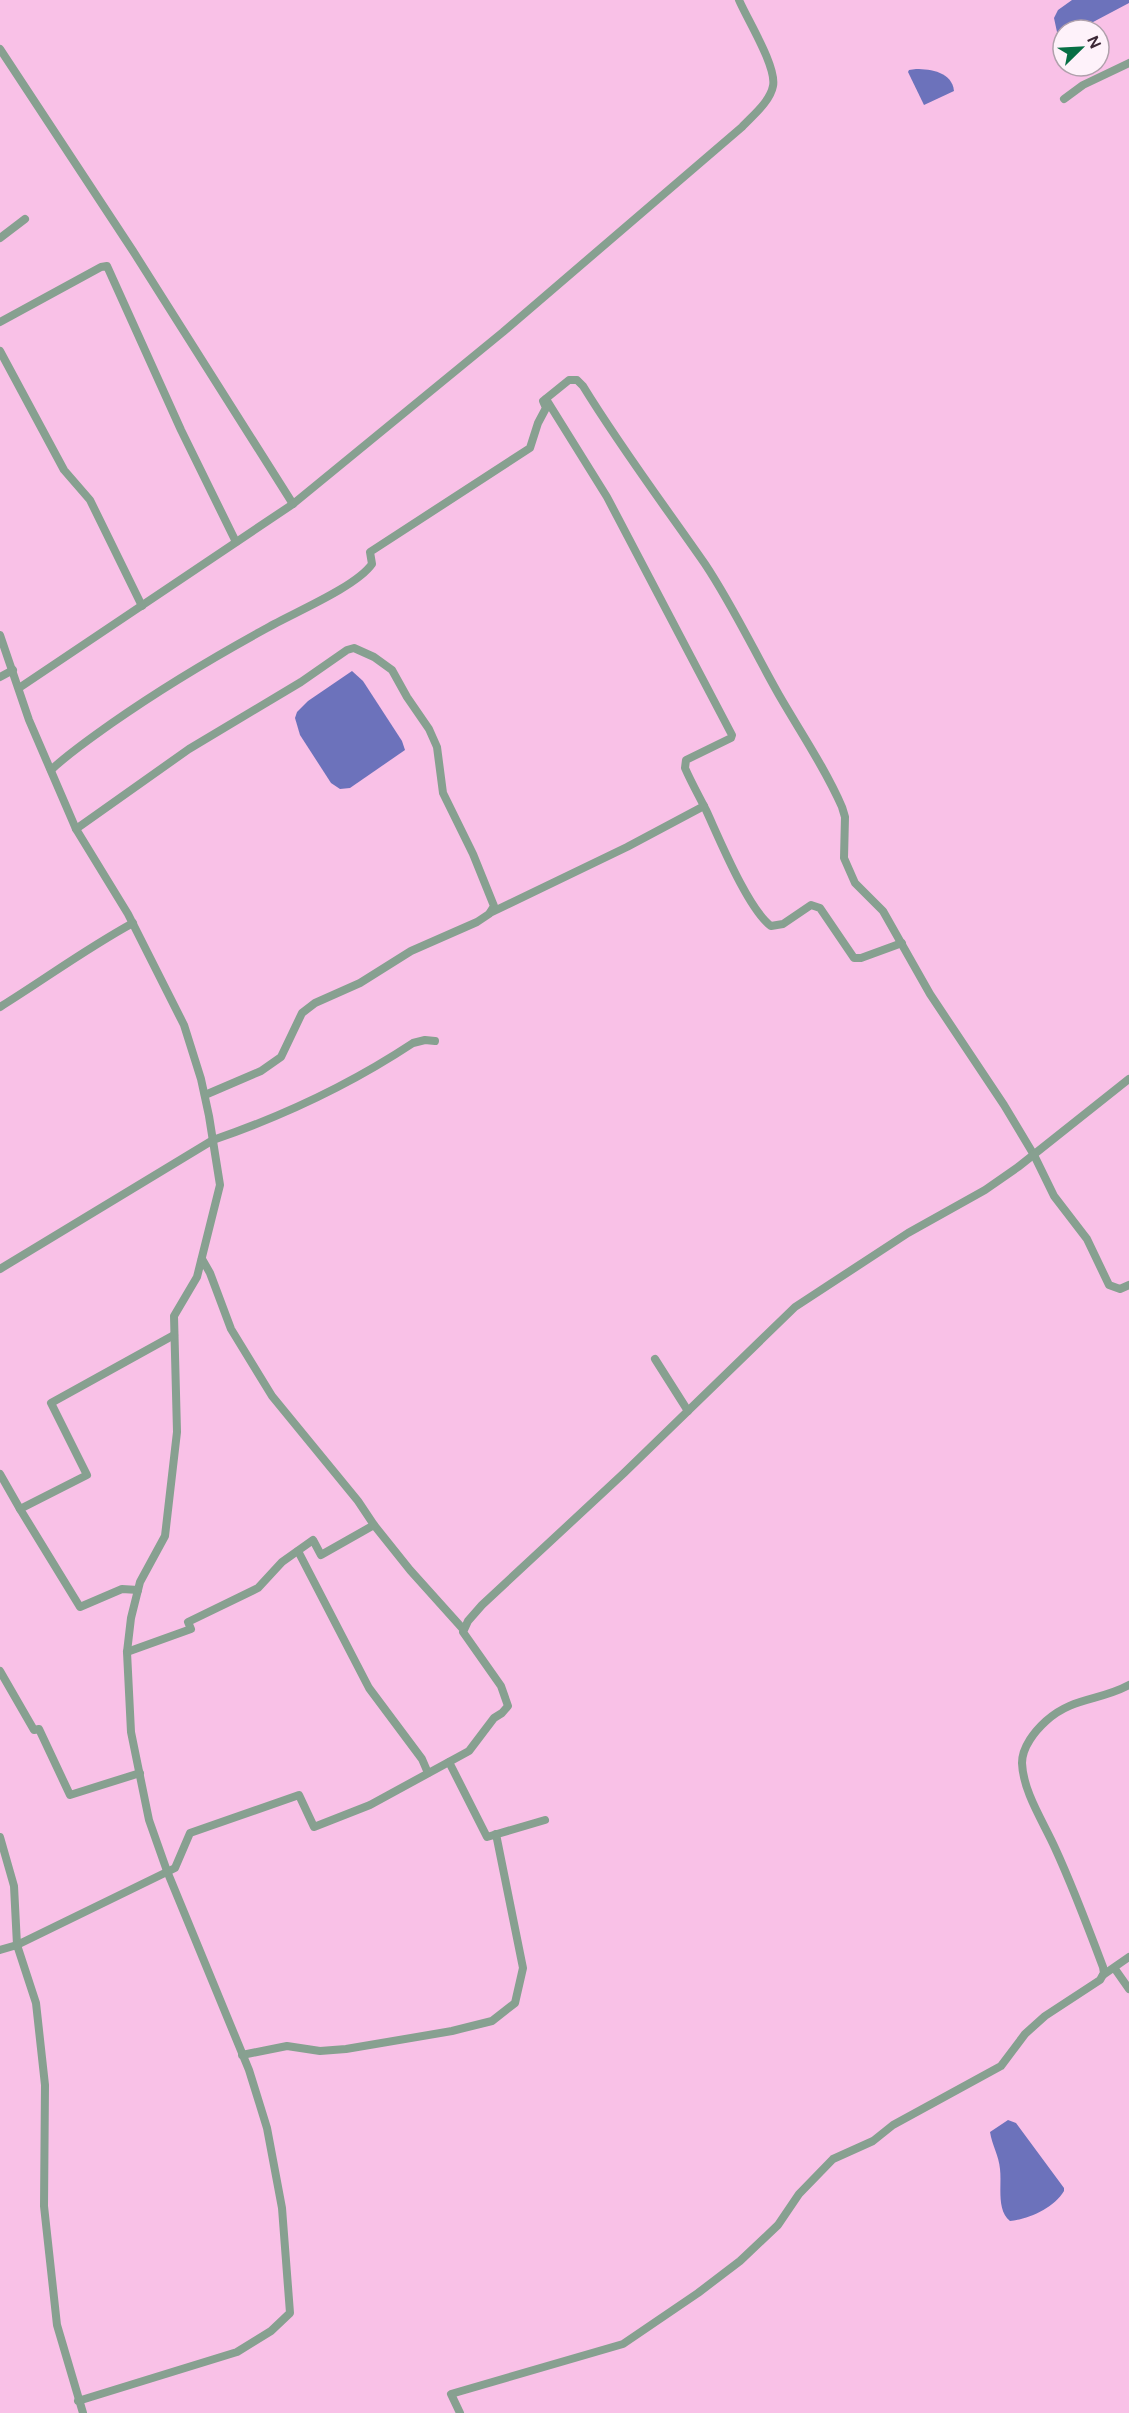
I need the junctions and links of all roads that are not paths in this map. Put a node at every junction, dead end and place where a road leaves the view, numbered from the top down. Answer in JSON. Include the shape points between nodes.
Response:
{"nodes":[{"id":1,"x":739,"y":0,"type":"edge"},
{"id":2,"x":0,"y":49,"type":"edge"},
{"id":3,"x":1129,"y":63,"type":"edge"},
{"id":4,"x":1064,"y":99,"type":"dead end"},
{"id":5,"x":25,"y":219,"type":"dead end"},
{"id":6,"x":0,"y":238,"type":"edge"},
{"id":7,"x":0,"y":322,"type":"edge"},
{"id":8,"x":0,"y":351,"type":"edge"},
{"id":9,"x":546,"y":399,"type":"junction"},
{"id":10,"x":293,"y":504,"type":"junction"},
{"id":11,"x":236,"y":542,"type":"junction"},
{"id":12,"x":142,"y":606,"type":"junction"},
{"id":13,"x":0,"y":635,"type":"edge"},
{"id":14,"x":13,"y":670,"type":"junction"},
{"id":15,"x":0,"y":677,"type":"edge"},
{"id":16,"x":19,"y":688,"type":"junction"},
{"id":17,"x":51,"y":770,"type":"junction"},
{"id":18,"x":704,"y":806,"type":"junction"},
{"id":19,"x":76,"y":829,"type":"junction"},
{"id":20,"x":489,"y":914,"type":"junction"},
{"id":21,"x":133,"y":923,"type":"junction"},
{"id":22,"x":902,"y":943,"type":"junction"},
{"id":23,"x":0,"y":1007,"type":"edge"},
{"id":24,"x":435,"y":1041,"type":"dead end"},
{"id":25,"x":1129,"y":1079,"type":"edge"},
{"id":26,"x":205,"y":1095,"type":"junction"},
{"id":27,"x":213,"y":1140,"type":"junction"},
{"id":28,"x":1034,"y":1155,"type":"junction"},
{"id":29,"x":202,"y":1259,"type":"junction"},
{"id":30,"x":0,"y":1269,"type":"edge"},
{"id":31,"x":1129,"y":1285,"type":"edge"},
{"id":32,"x":174,"y":1335,"type":"junction"},
{"id":33,"x":655,"y":1359,"type":"dead end"},
{"id":34,"x":688,"y":1411,"type":"junction"},
{"id":35,"x":0,"y":1474,"type":"edge"},
{"id":36,"x":20,"y":1509,"type":"junction"},
{"id":37,"x":374,"y":1526,"type":"junction"},
{"id":38,"x":298,"y":1551,"type":"junction"},
{"id":39,"x":138,"y":1590,"type":"junction"},
{"id":40,"x":463,"y":1629,"type":"junction"},
{"id":41,"x":127,"y":1652,"type":"junction"},
{"id":42,"x":0,"y":1671,"type":"edge"},
{"id":43,"x":1129,"y":1685,"type":"edge"},
{"id":44,"x":449,"y":1762,"type":"junction"},
{"id":45,"x":140,"y":1773,"type":"junction"},
{"id":46,"x":428,"y":1773,"type":"junction"},
{"id":47,"x":544,"y":1820,"type":"dead end"},
{"id":48,"x":496,"y":1834,"type":"junction"},
{"id":49,"x":0,"y":1837,"type":"edge"},
{"id":50,"x":167,"y":1871,"type":"junction"},
{"id":51,"x":16,"y":1945,"type":"junction"},
{"id":52,"x":0,"y":1950,"type":"edge"},
{"id":53,"x":1129,"y":1958,"type":"edge"},
{"id":54,"x":1115,"y":1969,"type":"junction"},
{"id":55,"x":1103,"y":1976,"type":"junction"},
{"id":56,"x":1129,"y":1989,"type":"edge"},
{"id":57,"x":242,"y":2055,"type":"junction"},
{"id":58,"x":78,"y":2401,"type":"junction"},
{"id":59,"x":82,"y":2413,"type":"edge"},
{"id":60,"x":460,"y":2413,"type":"edge"}],
"edges":[{"from":1,"to":10,"type":"street","via":[[773,77],[766,101],[742,127],[528,310]]},
{"from":2,"to":10,"type":"street"},
{"from":3,"to":4,"type":"street","via":[[1083,85]]},
{"from":5,"to":6,"type":"street"},
{"from":7,"to":11,"type":"street","via":[[107,267]]},
{"from":8,"to":12,"type":"street","via":[[64,470],[90,500]]},
{"from":9,"to":17,"type":"street","via":[[530,448],[370,552],[371,565],[347,584],[180,678]]},
{"from":9,"to":18,"type":"street","via":[[606,497],[732,735],[685,763]]},
{"from":9,"to":22,"type":"street","via":[[569,380],[580,382],[705,564],[838,799],[845,817],[844,858],[850,874],[883,911]]},
{"from":10,"to":11,"type":"street"},
{"from":11,"to":12,"type":"street"},
{"from":12,"to":16,"type":"street"},
{"from":13,"to":14,"type":"street"},
{"from":14,"to":15,"type":"street"},
{"from":14,"to":16,"type":"street"},
{"from":16,"to":17,"type":"street"},
{"from":17,"to":19,"type":"street"},
{"from":18,"to":20,"type":"street"},
{"from":18,"to":22,"type":"street","via":[[732,866],[764,921],[771,926],[783,924],[812,905],[825,914],[854,958]]},
{"from":19,"to":20,"type":"street","via":[[189,749],[354,648],[392,670],[429,729],[437,747],[443,793],[492,897],[494,906]]},
{"from":19,"to":21,"type":"street"},
{"from":20,"to":26,"type":"street","via":[[315,1004],[302,1013],[281,1058]]},
{"from":21,"to":23,"type":"street","via":[[86,949]]},
{"from":21,"to":26,"type":"street","via":[[184,1024]]},
{"from":22,"to":28,"type":"street"},
{"from":24,"to":27,"type":"street","via":[[413,1043],[304,1104]]},
{"from":25,"to":28,"type":"street"},
{"from":26,"to":27,"type":"street"},
{"from":27,"to":29,"type":"street","via":[[220,1185]]},
{"from":27,"to":30,"type":"street"},
{"from":28,"to":31,"type":"street","via":[[1054,1196],[1087,1239],[1109,1285],[1120,1289]]},
{"from":28,"to":34,"type":"street","via":[[985,1190],[908,1233],[795,1307]]},
{"from":29,"to":32,"type":"street","via":[[197,1277],[174,1316]]},
{"from":29,"to":37,"type":"street","via":[[231,1329],[272,1395]]},
{"from":32,"to":36,"type":"street","via":[[51,1403],[87,1475]]},
{"from":32,"to":39,"type":"street","via":[[177,1432],[165,1536]]},
{"from":33,"to":34,"type":"street"},
{"from":34,"to":40,"type":"street","via":[[482,1605]]},
{"from":35,"to":36,"type":"street"},
{"from":36,"to":39,"type":"street","via":[[80,1607],[122,1589]]},
{"from":37,"to":38,"type":"street","via":[[321,1555],[313,1540]]},
{"from":37,"to":40,"type":"street"},
{"from":38,"to":41,"type":"street","via":[[258,1588],[188,1622],[191,1629]]},
{"from":38,"to":46,"type":"street","via":[[369,1688]]},
{"from":39,"to":41,"type":"street"},
{"from":40,"to":44,"type":"street","via":[[504,1691],[508,1706],[469,1750]]},
{"from":41,"to":45,"type":"street","via":[[131,1732]]},
{"from":42,"to":45,"type":"street","via":[[34,1730],[39,1729],[70,1795]]},
{"from":43,"to":55,"type":"street","via":[[1073,1702],[1054,1715],[1033,1736],[1022,1764],[1039,1818],[1074,1891]]},
{"from":44,"to":46,"type":"street"},
{"from":44,"to":48,"type":"street","via":[[487,1837]]},
{"from":45,"to":50,"type":"street","via":[[149,1820]]},
{"from":46,"to":50,"type":"street","via":[[370,1804],[314,1827],[298,1795],[190,1833],[175,1868]]},
{"from":47,"to":48,"type":"street"},
{"from":48,"to":57,"type":"street","via":[[523,1968],[515,2003],[492,2021],[452,2031],[346,2049],[320,2051],[287,2046]]},
{"from":49,"to":51,"type":"street","via":[[14,1886]]},
{"from":50,"to":51,"type":"street"},
{"from":50,"to":57,"type":"street"},
{"from":51,"to":52,"type":"street"},
{"from":51,"to":58,"type":"street","via":[[36,2003],[45,2085],[44,2205],[57,2325]]},
{"from":53,"to":54,"type":"street"},
{"from":54,"to":55,"type":"street"},
{"from":54,"to":56,"type":"street"},
{"from":55,"to":60,"type":"street","via":[[1045,2016],[1025,2034],[1001,2066],[893,2125],[873,2141],[832,2159],[805,2186],[766,2238],[698,2294],[613,2349],[451,2394]]},
{"from":57,"to":58,"type":"street","via":[[267,2128],[282,2208],[290,2313],[271,2331],[237,2352]]},
{"from":58,"to":59,"type":"street"}]}
